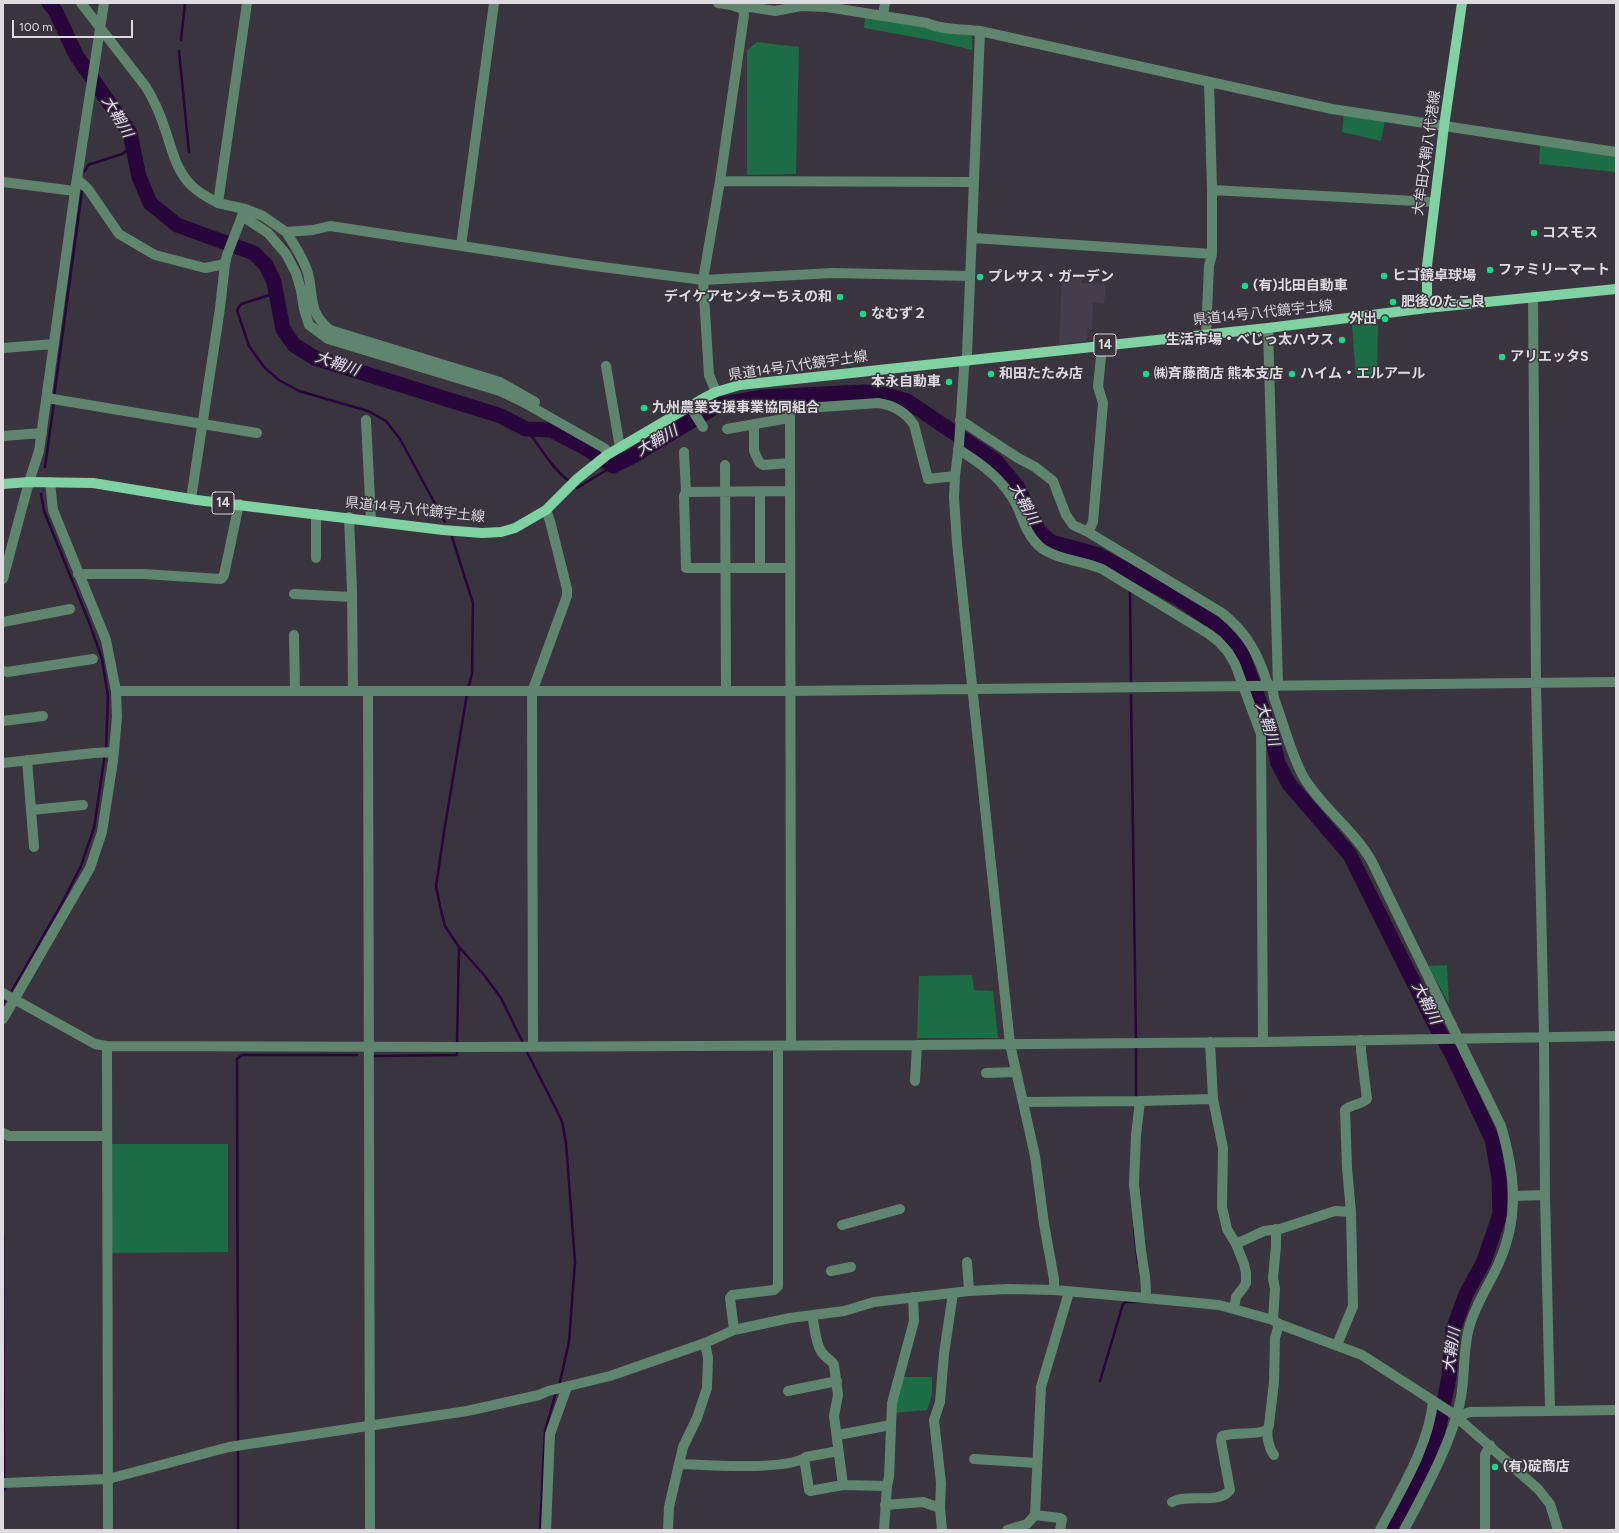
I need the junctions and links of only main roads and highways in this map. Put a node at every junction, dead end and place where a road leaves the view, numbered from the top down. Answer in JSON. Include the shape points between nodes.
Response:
{"nodes":[{"id":1,"x":1462,"y":3,"type":"edge"},
{"id":2,"x":1616,"y":289,"type":"edge"},
{"id":3,"x":1427,"y":308,"type":"junction"},
{"id":4,"x":3,"y":484,"type":"edge"}],
"edges":[{"from":1,"to":3,"type":"main road","name":"大牟田大鞘八代港線","via":[[1434,202],[1427,266]]},
{"from":2,"to":3,"type":"main road","name":"県道14号八代鏡宇土線","number":"14"},
{"from":3,"to":4,"type":"main road","name":"県道14号八代鏡宇土線","number":"14","via":[[1268,328],[740,385],[716,392],[692,409],[608,454],[577,479],[546,510],[515,528],[501,532],[443,530],[191,499],[94,483]]}]}
